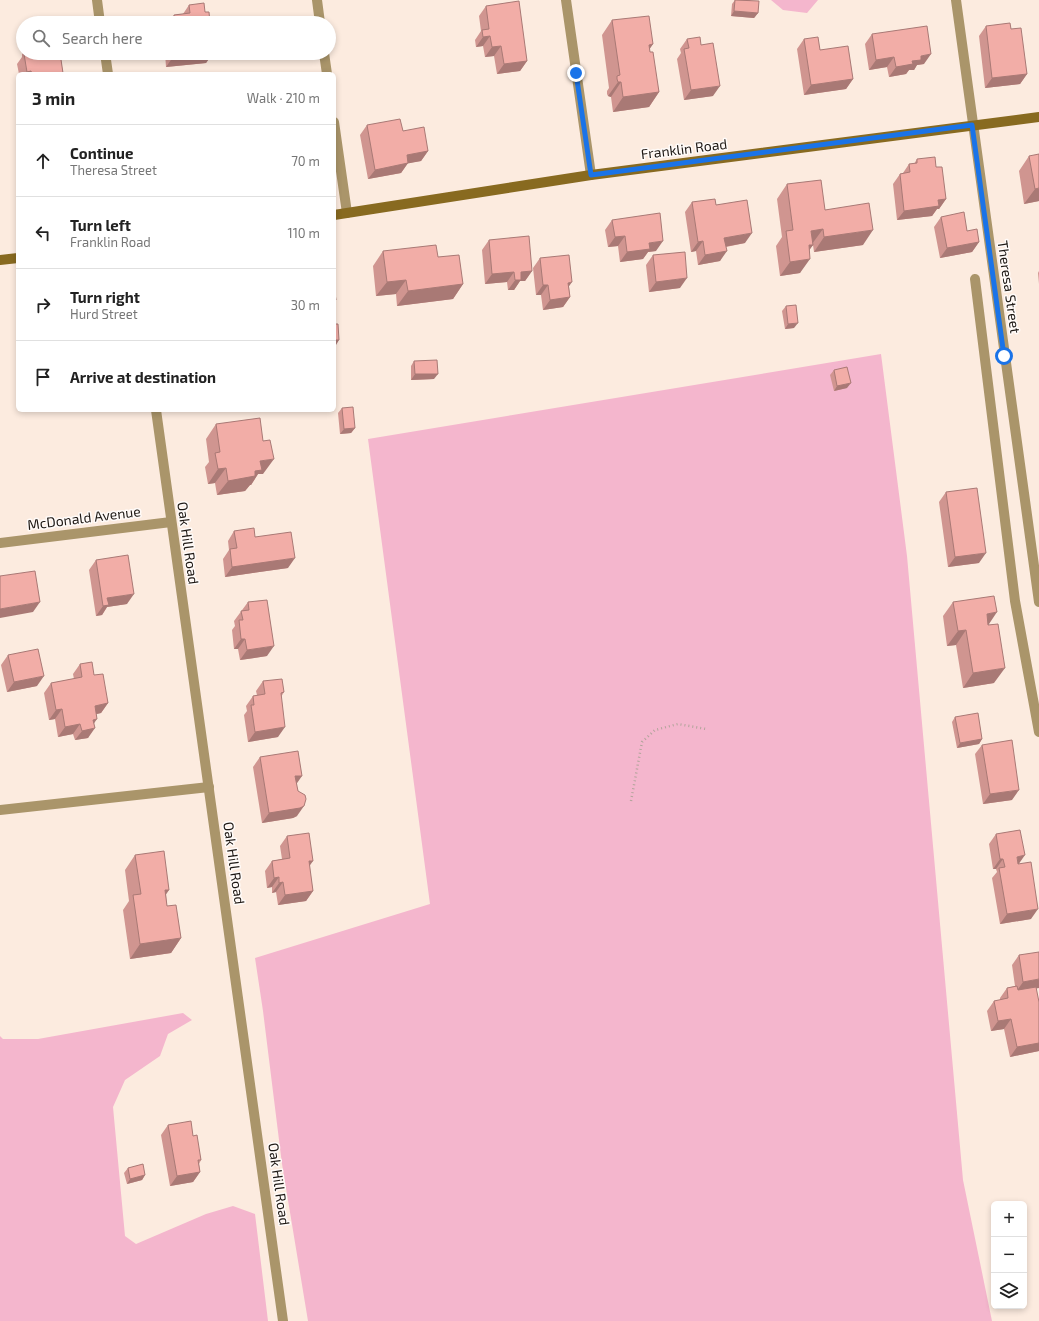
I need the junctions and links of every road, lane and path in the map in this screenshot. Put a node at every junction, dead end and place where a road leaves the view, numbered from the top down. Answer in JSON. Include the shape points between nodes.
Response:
{"nodes":[{"id":1,"x":97,"y":0,"type":"edge"},
{"id":2,"x":317,"y":0,"type":"edge"},
{"id":3,"x":566,"y":0,"type":"edge"},
{"id":4,"x":956,"y":0,"type":"edge"},
{"id":5,"x":99,"y":16,"type":"edge"},
{"id":6,"x":319,"y":16,"type":"edge"},
{"id":7,"x":106,"y":60,"type":"edge"},
{"id":8,"x":325,"y":60,"type":"edge"},
{"id":9,"x":108,"y":72,"type":"edge"},
{"id":10,"x":327,"y":72,"type":"edge"},
{"id":11,"x":1039,"y":116,"type":"edge"},
{"id":12,"x":972,"y":125,"type":"junction"},
{"id":13,"x":336,"y":136,"type":"edge"},
{"id":14,"x":591,"y":175,"type":"junction"},
{"id":15,"x":347,"y":213,"type":"junction"},
{"id":16,"x":336,"y":215,"type":"edge"},
{"id":17,"x":16,"y":258,"type":"edge"},
{"id":18,"x":0,"y":260,"type":"edge"},
{"id":19,"x":975,"y":279,"type":"dead end"},
{"id":20,"x":156,"y":412,"type":"edge"},
{"id":21,"x":171,"y":522,"type":"junction"},
{"id":22,"x":0,"y":543,"type":"edge"},
{"id":23,"x":1039,"y":602,"type":"edge"},
{"id":24,"x":706,"y":728,"type":"dead end"},
{"id":25,"x":1039,"y":732,"type":"edge"},
{"id":26,"x":209,"y":787,"type":"junction"},
{"id":27,"x":631,"y":801,"type":"dead end"},
{"id":28,"x":0,"y":810,"type":"edge"},
{"id":29,"x":283,"y":1321,"type":"edge"}],
"edges":[{"from":1,"to":5,"type":"street"},
{"from":2,"to":6,"type":"street"},
{"from":3,"to":14,"type":"street"},
{"from":4,"to":12,"type":"street","name":"Theresa Street"},
{"from":7,"to":9,"type":"street"},
{"from":8,"to":10,"type":"street"},
{"from":11,"to":12,"type":"main road","name":"Franklin Road"},
{"from":12,"to":14,"type":"main road","name":"Franklin Road"},
{"from":12,"to":23,"type":"street","name":"Theresa Street"},
{"from":13,"to":15,"type":"street"},
{"from":14,"to":15,"type":"main road","name":"Franklin Road"},
{"from":15,"to":16,"type":"main road","name":"Franklin Road"},
{"from":17,"to":18,"type":"main road"},
{"from":19,"to":25,"type":"street","via":[[1014,601]]},
{"from":20,"to":21,"type":"street","name":"Oak Hill Road"},
{"from":21,"to":22,"type":"street","name":"McDonald Avenue"},
{"from":21,"to":26,"type":"street","name":"Oak Hill Road"},
{"from":24,"to":27,"type":"path","via":[[678,724],[656,730],[642,742]]},
{"from":26,"to":28,"type":"street"},
{"from":26,"to":29,"type":"street","name":"Oak Hill Road"}]}
